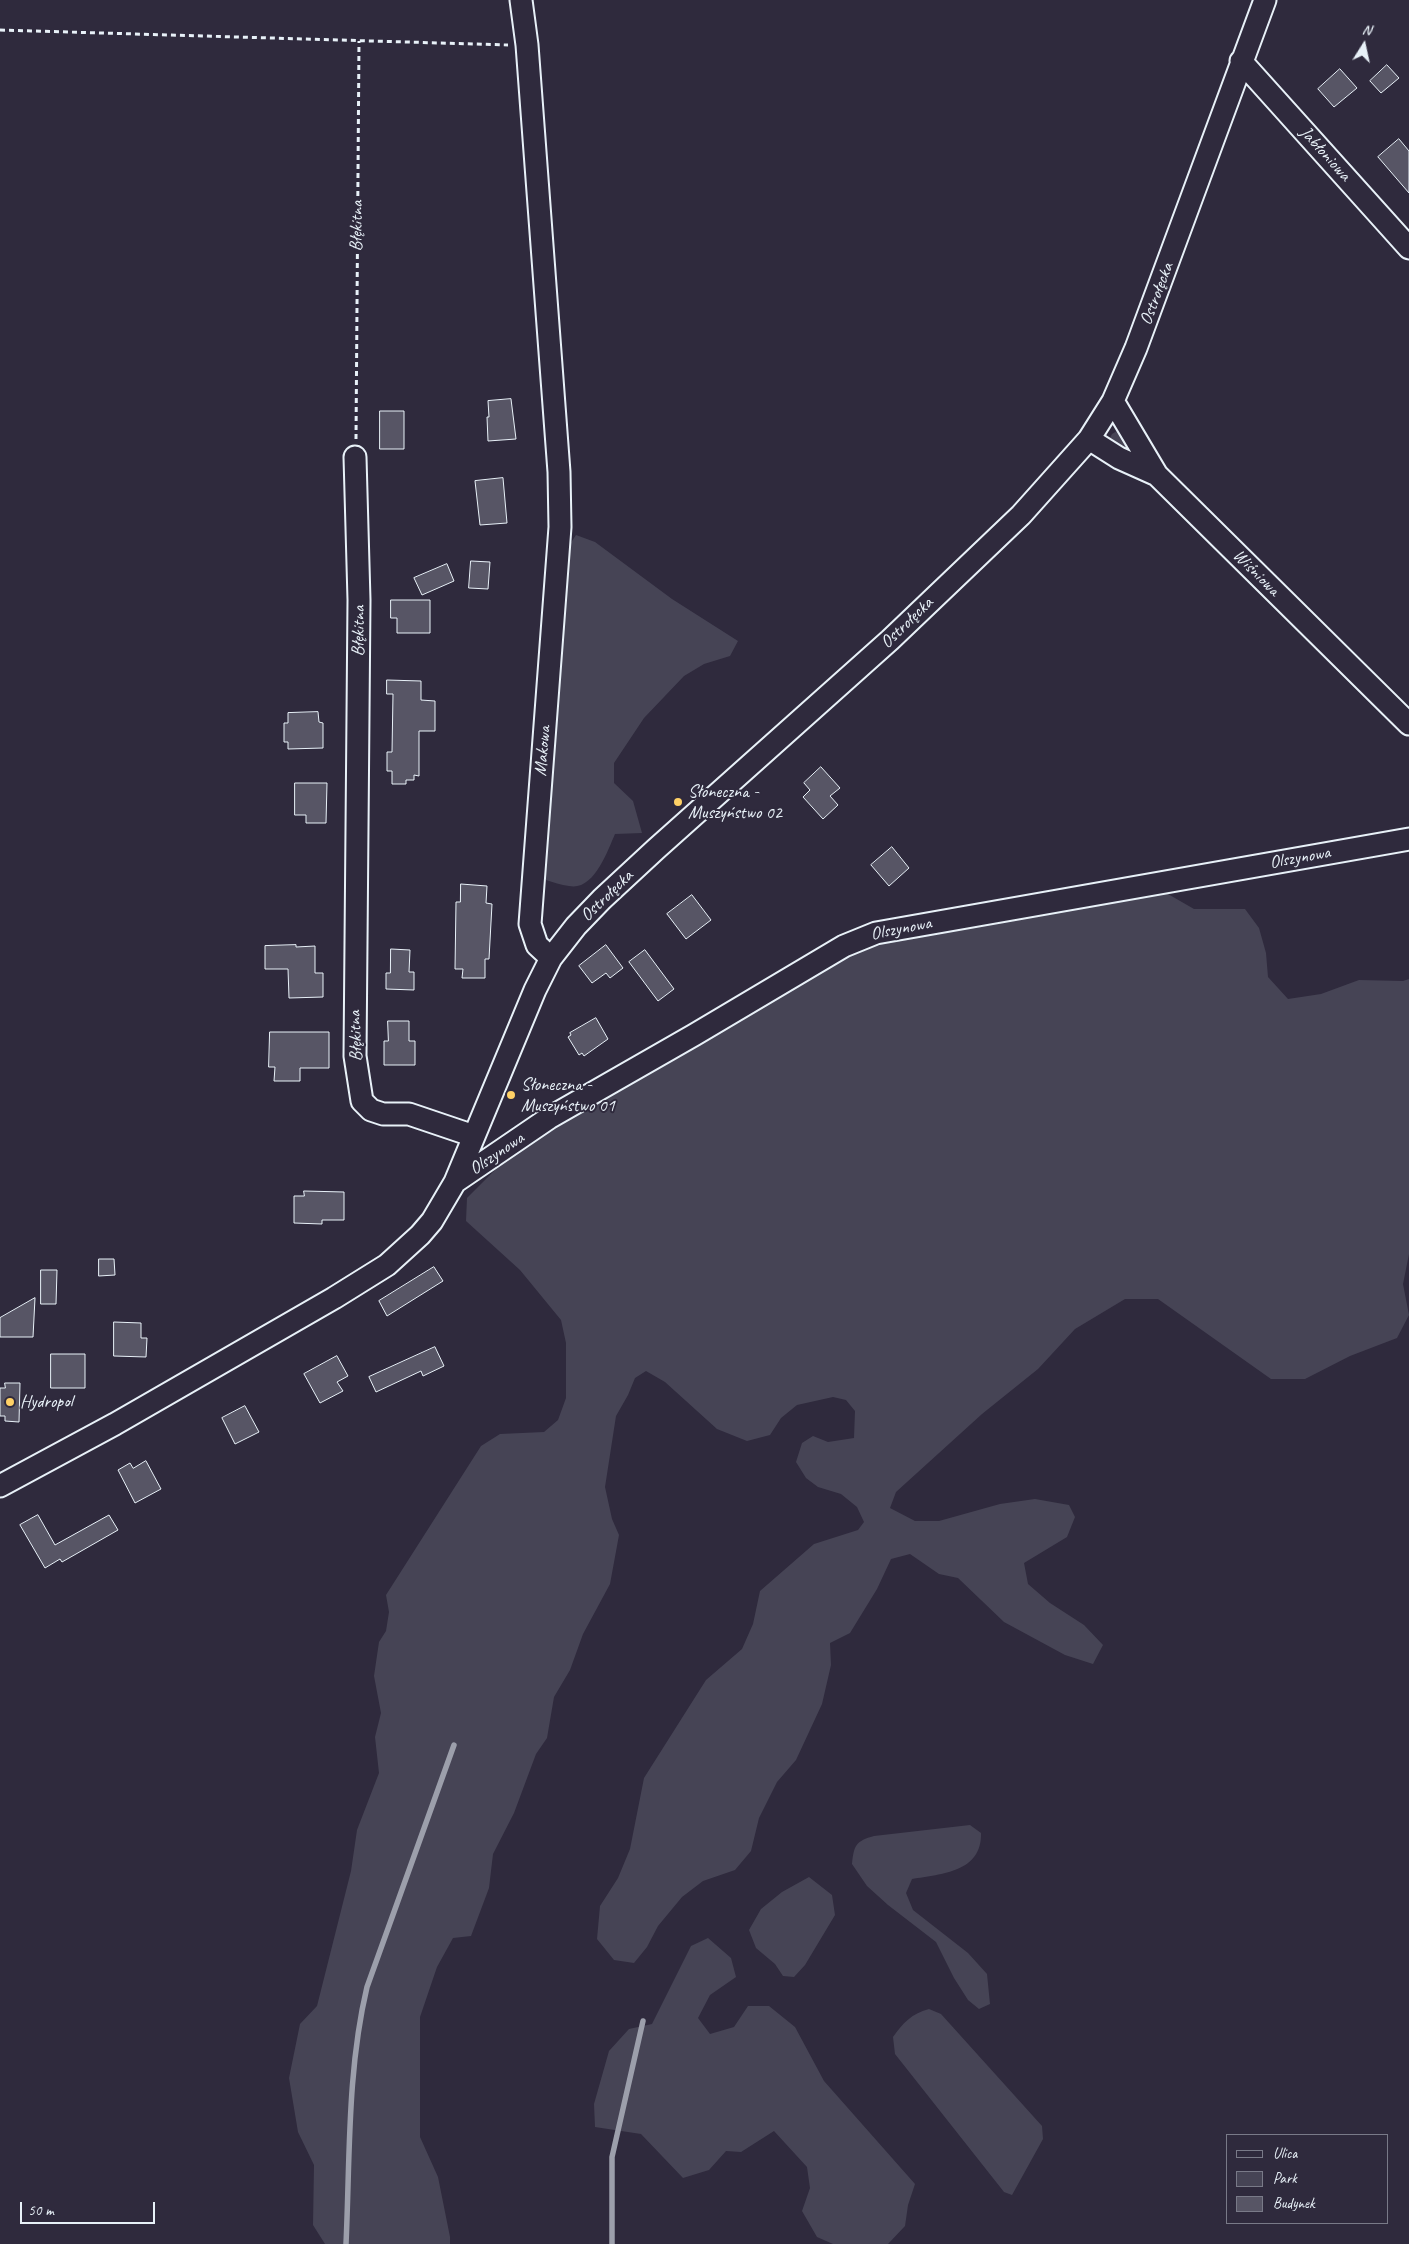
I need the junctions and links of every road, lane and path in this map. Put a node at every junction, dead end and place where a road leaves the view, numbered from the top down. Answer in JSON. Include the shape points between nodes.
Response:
{"nodes":[{"id":1,"x":521,"y":0,"type":"edge"},
{"id":2,"x":1265,"y":0,"type":"edge"},
{"id":3,"x":0,"y":30,"type":"edge"},
{"id":4,"x":359,"y":41,"type":"junction"},
{"id":5,"x":526,"y":46,"type":"junction"},
{"id":6,"x":1241,"y":61,"type":"junction"},
{"id":7,"x":1409,"y":248,"type":"edge"},
{"id":8,"x":1113,"y":401,"type":"junction"},
{"id":9,"x":1089,"y":439,"type":"junction"},
{"id":10,"x":355,"y":457,"type":"joint"},
{"id":11,"x":1157,"y":475,"type":"junction"},
{"id":12,"x":1409,"y":724,"type":"edge"},
{"id":13,"x":1409,"y":839,"type":"edge"},
{"id":14,"x":551,"y":958,"type":"junction"},
{"id":15,"x":474,"y":1136,"type":"junction"},
{"id":16,"x":455,"y":1182,"type":"junction"},
{"id":17,"x":0,"y":1486,"type":"edge"}],
"edges":[{"from":1,"to":5,"type":"street","name":"Makowa"},
{"from":2,"to":6,"type":"street","name":"Ostrołęcka"},
{"from":3,"to":4,"type":"path"},
{"from":4,"to":5,"type":"path"},
{"from":4,"to":10,"type":"path","name":"Błękitna"},
{"from":5,"to":14,"type":"street","name":"Makowa","via":[[559,472],[559,537],[530,924],[537,945]]},
{"from":6,"to":7,"type":"street","name":"Jabłoniowa"},
{"from":6,"to":8,"type":"street","name":"Ostrołęcka","via":[[1169,264]]},
{"from":8,"to":9,"type":"street","name":"Ostrołęcka"},
{"from":8,"to":11,"type":"street"},
{"from":9,"to":11,"type":"street","name":"Wiśniowa","via":[[1119,458]]},
{"from":9,"to":14,"type":"street","name":"Ostrołęcka","via":[[1021,515],[890,640],[602,899]]},
{"from":10,"to":15,"type":"street","name":"Błękitna","via":[[359,610],[355,1056],[362,1101],[371,1110],[383,1114],[409,1114]]},
{"from":11,"to":12,"type":"street","name":"Wiśniowa"},
{"from":13,"to":16,"type":"street","name":"Olszynowa","via":[[862,937],[549,1118]]},
{"from":14,"to":15,"type":"street","name":"Ostrołęcka"},
{"from":15,"to":16,"type":"street","name":"Ostrołęcka"},
{"from":16,"to":17,"type":"street","name":"Ostrołęcka","via":[[420,1236],[388,1265],[132,1415]]}]}
